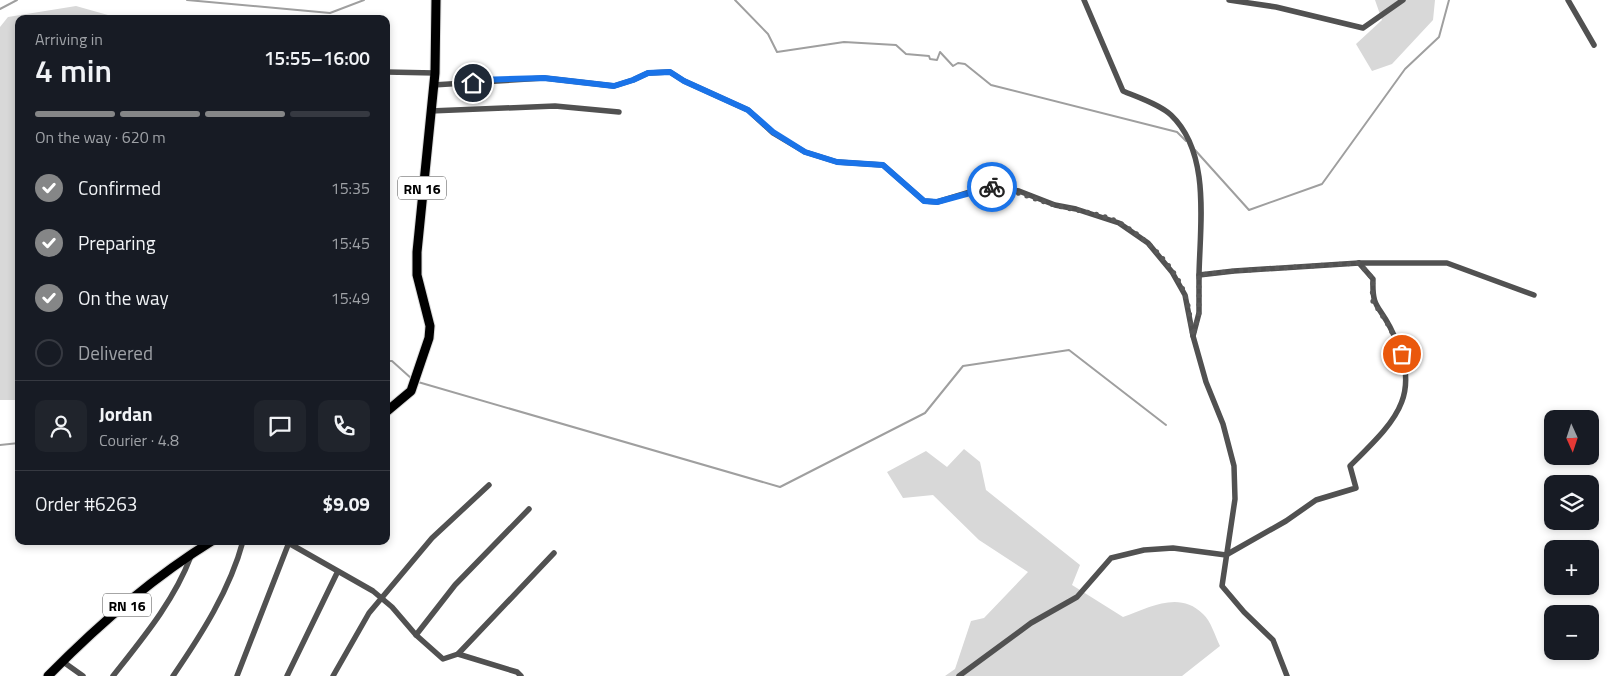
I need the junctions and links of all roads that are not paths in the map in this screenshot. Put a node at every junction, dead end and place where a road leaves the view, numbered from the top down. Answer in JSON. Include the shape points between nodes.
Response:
{"nodes":[{"id":1,"x":436,"y":0,"type":"edge"},
{"id":2,"x":1084,"y":0,"type":"edge"},
{"id":3,"x":1228,"y":0,"type":"edge"},
{"id":4,"x":1403,"y":0,"type":"edge"},
{"id":5,"x":1568,"y":0,"type":"edge"},
{"id":6,"x":1594,"y":45,"type":"dead end"},
{"id":7,"x":390,"y":72,"type":"edge"},
{"id":8,"x":435,"y":73,"type":"junction"},
{"id":9,"x":433,"y":85,"type":"junction"},
{"id":10,"x":430,"y":111,"type":"junction"},
{"id":11,"x":619,"y":112,"type":"dead end"},
{"id":12,"x":1359,"y":263,"type":"junction"},
{"id":13,"x":1199,"y":275,"type":"junction"},
{"id":14,"x":1534,"y":295,"type":"dead end"},
{"id":15,"x":1193,"y":336,"type":"junction"},
{"id":16,"x":390,"y":408,"type":"edge"},
{"id":17,"x":489,"y":485,"type":"dead end"},
{"id":18,"x":529,"y":509,"type":"dead end"},
{"id":19,"x":206,"y":545,"type":"edge"},
{"id":20,"x":241,"y":545,"type":"edge"},
{"id":21,"x":285,"y":545,"type":"edge"},
{"id":22,"x":291,"y":545,"type":"edge"},
{"id":23,"x":554,"y":553,"type":"dead end"},
{"id":24,"x":192,"y":554,"type":"junction"},
{"id":25,"x":1226,"y":555,"type":"junction"},
{"id":26,"x":337,"y":573,"type":"junction"},
{"id":27,"x":383,"y":599,"type":"junction"},
{"id":28,"x":416,"y":635,"type":"junction"},
{"id":29,"x":458,"y":654,"type":"junction"},
{"id":30,"x":62,"y":661,"type":"junction"},
{"id":31,"x":48,"y":676,"type":"edge"},
{"id":32,"x":83,"y":676,"type":"edge"},
{"id":33,"x":113,"y":676,"type":"edge"},
{"id":34,"x":173,"y":676,"type":"edge"},
{"id":35,"x":237,"y":676,"type":"edge"},
{"id":36,"x":287,"y":676,"type":"edge"},
{"id":37,"x":333,"y":676,"type":"edge"},
{"id":38,"x":520,"y":676,"type":"edge"},
{"id":39,"x":960,"y":676,"type":"edge"},
{"id":40,"x":1287,"y":676,"type":"edge"}],
"edges":[{"from":1,"to":8,"type":"main road","number":"RN 16"},
{"from":2,"to":13,"type":"street","via":[[1123,91],[1169,113],[1185,131],[1201,180]]},
{"from":3,"to":4,"type":"street","via":[[1276,7],[1363,28]]},
{"from":5,"to":6,"type":"street"},
{"from":7,"to":8,"type":"street"},
{"from":8,"to":9,"type":"main road","number":"RN 16"},
{"from":9,"to":10,"type":"main road","number":"RN 16"},
{"from":9,"to":15,"type":"street","via":[[544,78],[614,86],[648,73],[670,72],[748,110],[773,132],[805,152],[837,162],[883,165],[924,201],[937,202],[990,186],[1119,222],[1148,243],[1172,272],[1185,295]]},
{"from":10,"to":11,"type":"street","via":[[555,106]]},
{"from":10,"to":16,"type":"main road","number":"RN 16","via":[[416,275],[430,326],[429,338],[411,390]]},
{"from":12,"to":13,"type":"street"},
{"from":12,"to":14,"type":"street","via":[[1447,264]]},
{"from":12,"to":25,"type":"street","via":[[1373,279],[1372,300],[1402,354],[1406,379],[1400,410],[1350,466],[1356,488],[1316,500]]},
{"from":13,"to":15,"type":"street","via":[[1199,313]]},
{"from":15,"to":25,"type":"street","via":[[1234,466],[1235,499]]},
{"from":17,"to":27,"type":"street","via":[[432,538]]},
{"from":18,"to":28,"type":"street","via":[[455,585]]},
{"from":19,"to":24,"type":"main road","number":"RN 16"},
{"from":20,"to":34,"type":"street","via":[[220,599]]},
{"from":21,"to":35,"type":"street"},
{"from":22,"to":26,"type":"street","via":[[310,553]]},
{"from":23,"to":29,"type":"street"},
{"from":24,"to":30,"type":"main road","number":"RN 16"},
{"from":24,"to":33,"type":"street","via":[[170,600]]},
{"from":25,"to":39,"type":"street","via":[[1173,548],[1144,550],[1111,558],[1077,597],[1031,623]]},
{"from":25,"to":40,"type":"street","via":[[1222,586],[1273,640]]},
{"from":26,"to":27,"type":"street"},
{"from":26,"to":36,"type":"street"},
{"from":27,"to":28,"type":"street"},
{"from":27,"to":37,"type":"street","via":[[369,613]]},
{"from":28,"to":29,"type":"street","via":[[443,659]]},
{"from":29,"to":38,"type":"street","via":[[517,672]]},
{"from":30,"to":31,"type":"main road","number":"RN 16"},
{"from":30,"to":32,"type":"street"}]}
